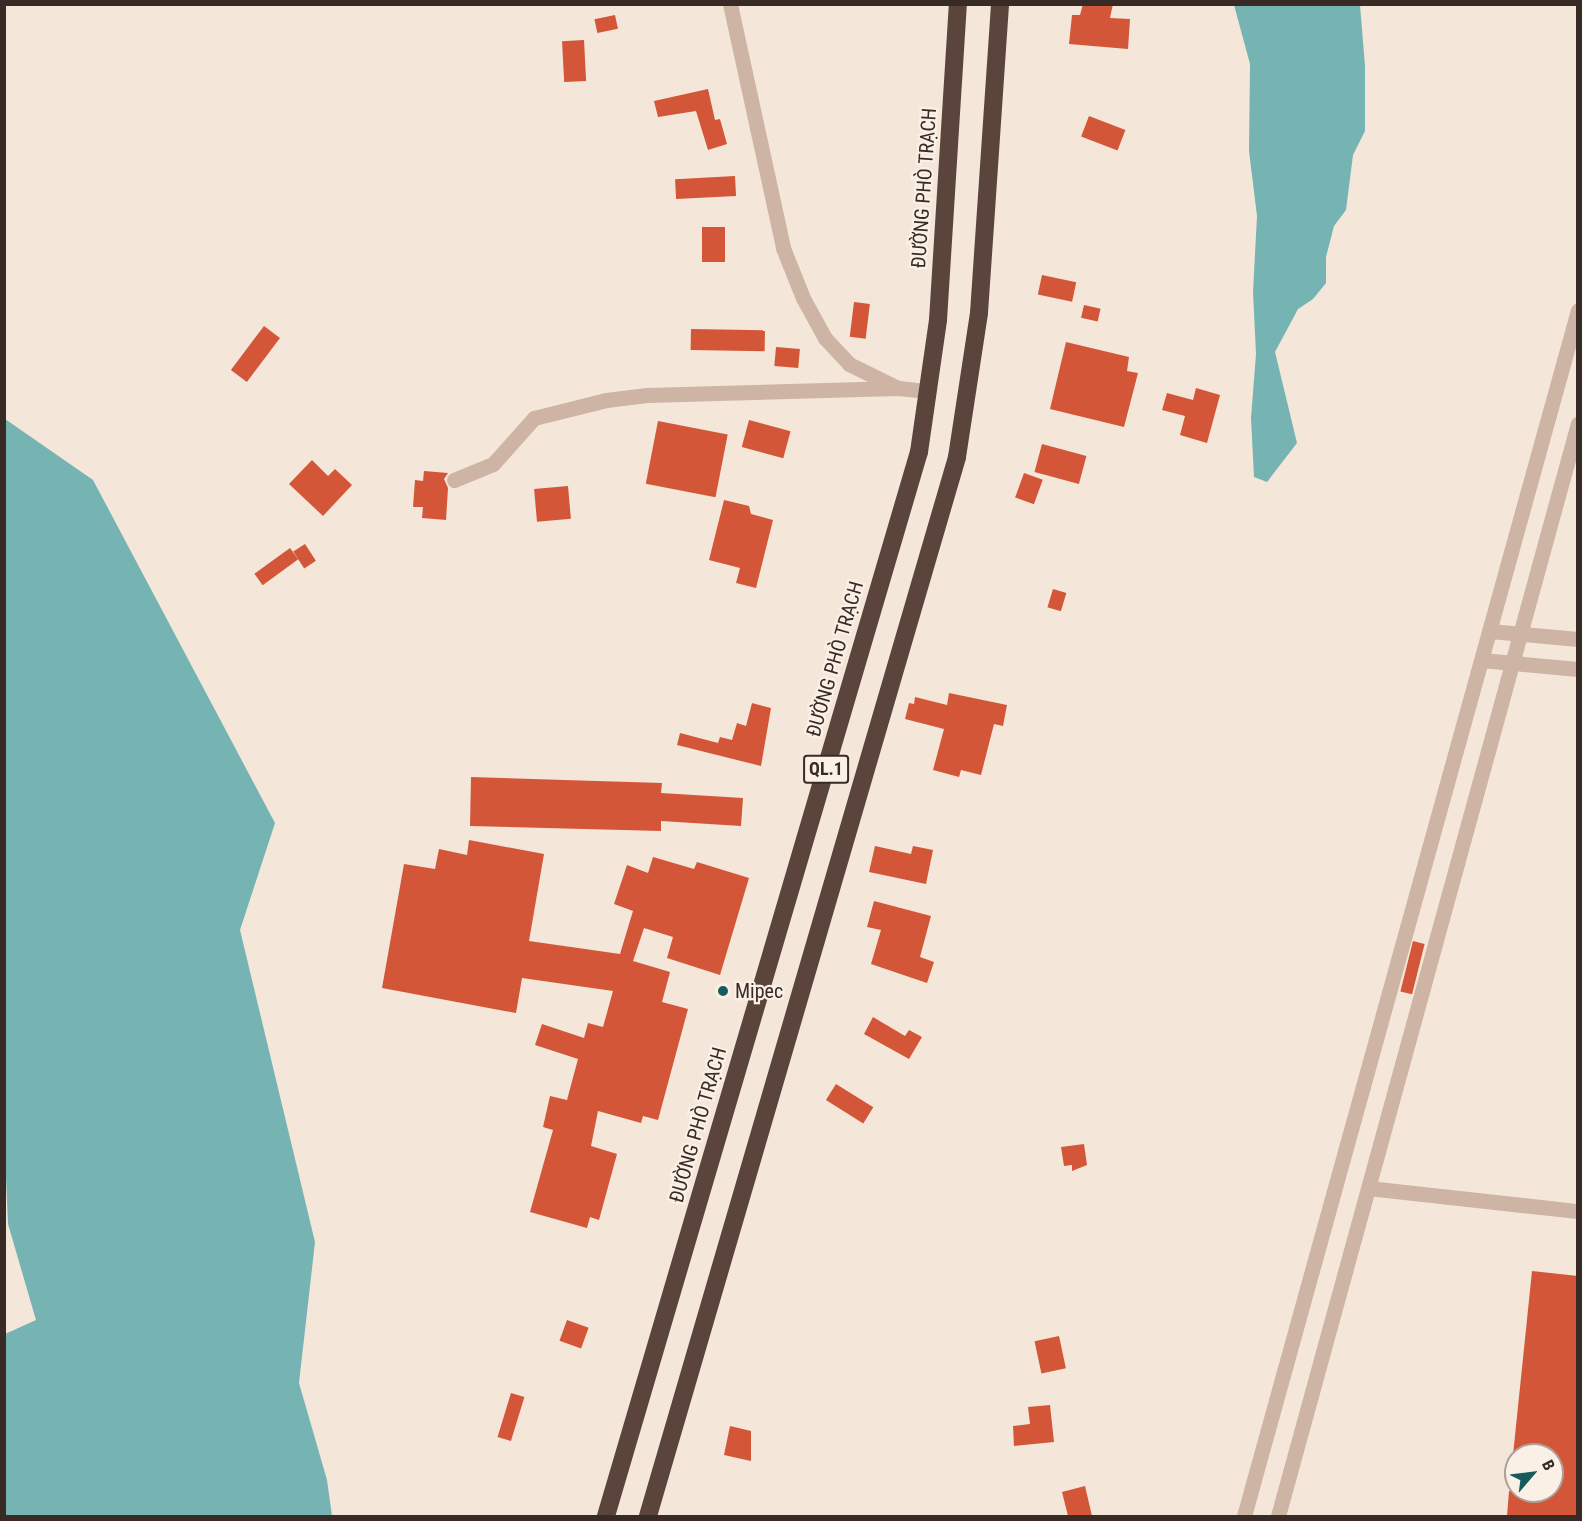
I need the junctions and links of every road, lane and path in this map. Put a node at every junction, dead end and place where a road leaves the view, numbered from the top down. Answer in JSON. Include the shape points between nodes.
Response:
{"nodes":[{"id":1,"x":730,"y":4,"type":"edge"},
{"id":2,"x":958,"y":4,"type":"edge"},
{"id":3,"x":1000,"y":4,"type":"edge"},
{"id":4,"x":1578,"y":310,"type":"edge"},
{"id":5,"x":898,"y":388,"type":"junction"},
{"id":6,"x":928,"y":390,"type":"junction"},
{"id":7,"x":1578,"y":423,"type":"edge"},
{"id":8,"x":454,"y":480,"type":"dead end"},
{"id":9,"x":1490,"y":631,"type":"junction"},
{"id":10,"x":1520,"y":633,"type":"junction"},
{"id":11,"x":1578,"y":639,"type":"edge"},
{"id":12,"x":1482,"y":660,"type":"junction"},
{"id":13,"x":1512,"y":663,"type":"junction"},
{"id":14,"x":1578,"y":669,"type":"edge"},
{"id":15,"x":1368,"y":1188,"type":"junction"},
{"id":16,"x":1578,"y":1211,"type":"edge"},
{"id":17,"x":606,"y":1516,"type":"edge"},
{"id":18,"x":648,"y":1516,"type":"edge"},
{"id":19,"x":1244,"y":1516,"type":"edge"},
{"id":20,"x":1278,"y":1516,"type":"edge"}],
"edges":[{"from":1,"to":5,"type":"street","via":[[783,248],[800,291],[825,338],[849,364]]},
{"from":2,"to":6,"type":"highway","name":"ĐƯỜNG PHÒ TRẠCH","number":"QL.1","via":[[938,320]]},
{"from":3,"to":18,"type":"highway","number":"QL.1","via":[[979,313],[957,458]]},
{"from":4,"to":9,"type":"street"},
{"from":5,"to":6,"type":"street"},
{"from":5,"to":8,"type":"street","via":[[647,395],[606,400],[534,418],[493,464]]},
{"from":6,"to":17,"type":"highway","name":"ĐƯỜNG PHÒ TRẠCH","number":"QL.1","via":[[919,452]]},
{"from":7,"to":10,"type":"street"},
{"from":9,"to":10,"type":"street"},
{"from":9,"to":12,"type":"street"},
{"from":10,"to":11,"type":"street"},
{"from":10,"to":13,"type":"street"},
{"from":12,"to":13,"type":"street"},
{"from":12,"to":19,"type":"street"},
{"from":13,"to":14,"type":"street"},
{"from":13,"to":15,"type":"street"},
{"from":15,"to":16,"type":"street"},
{"from":15,"to":20,"type":"street"}]}
